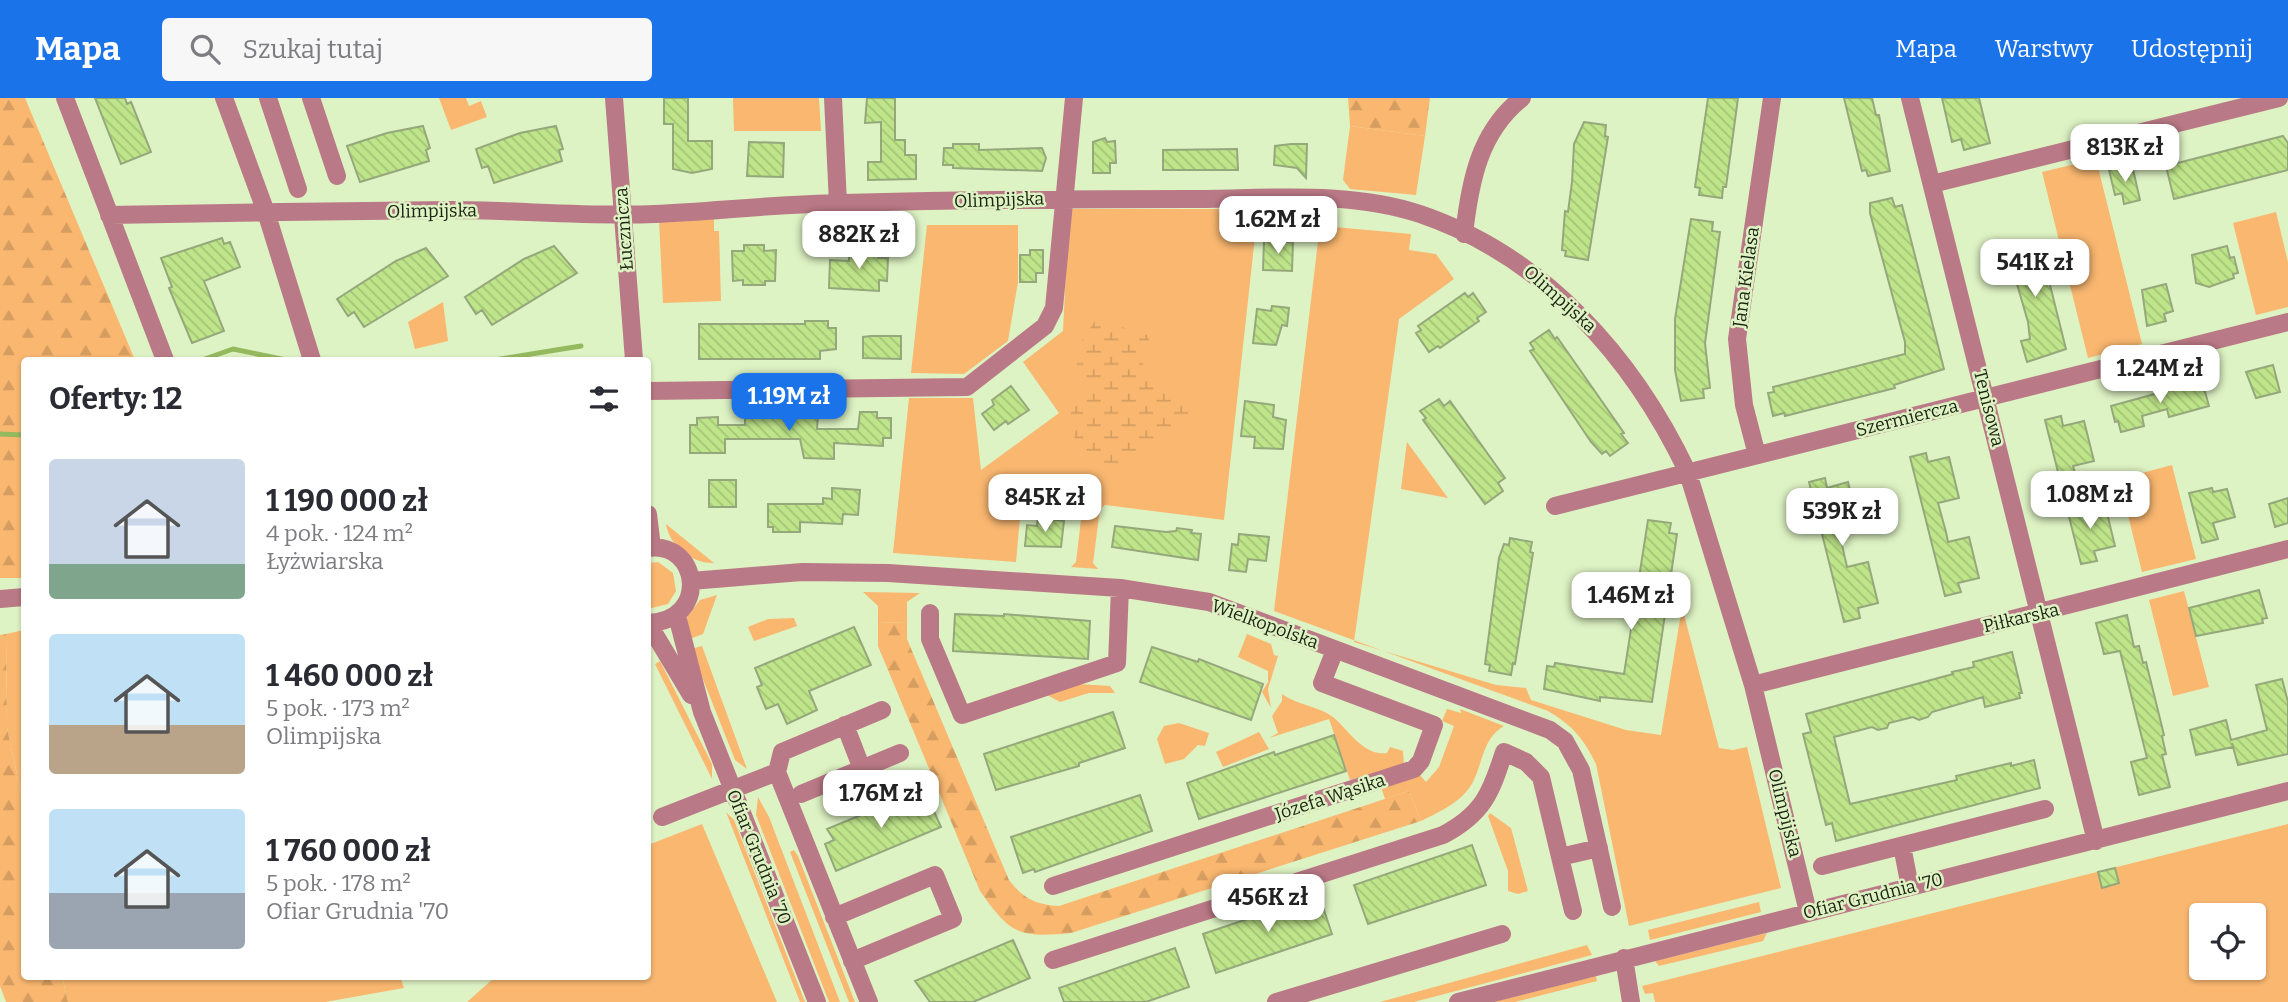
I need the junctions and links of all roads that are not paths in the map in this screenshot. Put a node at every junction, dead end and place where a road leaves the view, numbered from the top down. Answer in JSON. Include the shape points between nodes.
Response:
{"nodes":[{"id":1,"x":65,"y":98,"type":"edge"},
{"id":2,"x":224,"y":98,"type":"edge"},
{"id":3,"x":268,"y":98,"type":"edge"},
{"id":4,"x":311,"y":98,"type":"edge"},
{"id":5,"x":614,"y":98,"type":"edge"},
{"id":6,"x":833,"y":98,"type":"edge"},
{"id":7,"x":1074,"y":98,"type":"edge"},
{"id":8,"x":1522,"y":98,"type":"edge"},
{"id":9,"x":1772,"y":98,"type":"edge"},
{"id":10,"x":1910,"y":98,"type":"edge"},
{"id":11,"x":2280,"y":98,"type":"edge"},
{"id":12,"x":337,"y":176,"type":"dead end"},
{"id":13,"x":1932,"y":184,"type":"junction"},
{"id":14,"x":298,"y":189,"type":"dead end"},
{"id":15,"x":1063,"y":198,"type":"junction"},
{"id":16,"x":838,"y":203,"type":"junction"},
{"id":17,"x":266,"y":212,"type":"junction"},
{"id":18,"x":109,"y":215,"type":"junction"},
{"id":19,"x":624,"y":215,"type":"junction"},
{"id":20,"x":1464,"y":233,"type":"junction"},
{"id":21,"x":2288,"y":321,"type":"edge"},
{"id":22,"x":165,"y":357,"type":"edge"},
{"id":23,"x":311,"y":357,"type":"edge"},
{"id":24,"x":634,"y":357,"type":"edge"},
{"id":25,"x":651,"y":391,"type":"edge"},
{"id":26,"x":1986,"y":398,"type":"junction"},
{"id":27,"x":1757,"y":455,"type":"junction"},
{"id":28,"x":1688,"y":473,"type":"junction"},
{"id":29,"x":1555,"y":506,"type":"dead end"},
{"id":30,"x":651,"y":548,"type":"edge"},
{"id":31,"x":2288,"y":549,"type":"edge"},
{"id":32,"x":691,"y":581,"type":"junction"},
{"id":33,"x":1120,"y":588,"type":"junction"},
{"id":34,"x":21,"y":597,"type":"edge"},
{"id":35,"x":0,"y":599,"type":"edge"},
{"id":36,"x":930,"y":613,"type":"dead end"},
{"id":37,"x":2040,"y":613,"type":"junction"},
{"id":38,"x":677,"y":616,"type":"junction"},
{"id":39,"x":651,"y":623,"type":"edge"},
{"id":40,"x":651,"y":628,"type":"edge"},
{"id":41,"x":1335,"y":650,"type":"junction"},
{"id":42,"x":1753,"y":685,"type":"junction"},
{"id":43,"x":882,"y":710,"type":"dead end"},
{"id":44,"x":702,"y":712,"type":"junction"},
{"id":45,"x":845,"y":725,"type":"junction"},
{"id":46,"x":900,"y":753,"type":"dead end"},
{"id":47,"x":862,"y":769,"type":"junction"},
{"id":48,"x":778,"y":772,"type":"junction"},
{"id":49,"x":732,"y":790,"type":"junction"},
{"id":50,"x":2288,"y":791,"type":"edge"},
{"id":51,"x":802,"y":794,"type":"dead end"},
{"id":52,"x":2045,"y":809,"type":"dead end"},
{"id":53,"x":662,"y":817,"type":"dead end"},
{"id":54,"x":2096,"y":841,"type":"junction"},
{"id":55,"x":1902,"y":846,"type":"junction"},
{"id":56,"x":1599,"y":848,"type":"junction"},
{"id":57,"x":1560,"y":857,"type":"junction"},
{"id":58,"x":1822,"y":866,"type":"dead end"},
{"id":59,"x":1052,"y":886,"type":"dead end"},
{"id":60,"x":1910,"y":887,"type":"junction"},
{"id":61,"x":1612,"y":907,"type":"dead end"},
{"id":62,"x":1573,"y":911,"type":"dead end"},
{"id":63,"x":1808,"y":912,"type":"junction"},
{"id":64,"x":834,"y":917,"type":"junction"},
{"id":65,"x":1502,"y":934,"type":"dead end"},
{"id":66,"x":1624,"y":958,"type":"junction"},
{"id":67,"x":1053,"y":960,"type":"dead end"},
{"id":68,"x":852,"y":961,"type":"junction"},
{"id":69,"x":817,"y":1002,"type":"edge"},
{"id":70,"x":869,"y":1002,"type":"edge"},
{"id":71,"x":1276,"y":1002,"type":"edge"},
{"id":72,"x":1458,"y":1002,"type":"edge"},
{"id":73,"x":1631,"y":1002,"type":"edge"}],
"edges":[{"from":1,"to":18,"type":"street"},
{"from":2,"to":17,"type":"street"},
{"from":3,"to":14,"type":"street"},
{"from":4,"to":12,"type":"street"},
{"from":5,"to":19,"type":"street","name":"Łucznicza"},
{"from":6,"to":16,"type":"street"},
{"from":7,"to":15,"type":"street"},
{"from":8,"to":20,"type":"street","via":[[1501,118],[1477,163]]},
{"from":9,"to":27,"type":"street","name":"Jana Kielasa","via":[[1737,340],[1744,404]]},
{"from":10,"to":13,"type":"street","name":"Tenisowa"},
{"from":11,"to":13,"type":"street"},
{"from":13,"to":26,"type":"street","name":"Tenisowa"},
{"from":15,"to":16,"type":"street","name":"Olimpijska"},
{"from":15,"to":20,"type":"street","name":"Olimpijska","via":[[1337,199],[1388,204]]},
{"from":15,"to":25,"type":"street","via":[[1051,318],[967,387]]},
{"from":16,"to":19,"type":"street","name":"Olimpijska"},
{"from":17,"to":18,"type":"street","name":"Olimpijska"},
{"from":17,"to":19,"type":"street","name":"Olimpijska"},
{"from":17,"to":23,"type":"street"},
{"from":18,"to":22,"type":"street"},
{"from":19,"to":24,"type":"street","name":"Łucznicza"},
{"from":20,"to":28,"type":"street","name":"Olimpijska","via":[[1525,267],[1592,327],[1621,361]]},
{"from":21,"to":26,"type":"street","name":"Szermiercza"},
{"from":26,"to":27,"type":"street","name":"Szermiercza"},
{"from":26,"to":37,"type":"street","name":"Tenisowa"},
{"from":27,"to":28,"type":"street","name":"Szermiercza"},
{"from":28,"to":29,"type":"street"},
{"from":28,"to":42,"type":"street","name":"Olimpijska"},
{"from":30,"to":32,"type":"street","via":[[678,556]]},
{"from":31,"to":37,"type":"street","name":"Piłkarska"},
{"from":32,"to":33,"type":"street","name":"Wielkopolska","via":[[838,572]]},
{"from":32,"to":38,"type":"street","via":[[691,594]]},
{"from":33,"to":36,"type":"street","via":[[1117,663],[962,715],[930,639]]},
{"from":33,"to":41,"type":"street","name":"Wielkopolska","via":[[1209,602]]},
{"from":34,"to":35,"type":"street"},
{"from":37,"to":42,"type":"street","name":"Piłkarska"},
{"from":37,"to":54,"type":"street","name":"Tenisowa"},
{"from":38,"to":39,"type":"street"},
{"from":38,"to":44,"type":"street","name":"Ofiar Grudnia '70"},
{"from":40,"to":44,"type":"street","name":"Ofiar Grudnia '70"},
{"from":41,"to":56,"type":"street","name":"Wielkopolska","via":[[1550,730],[1565,741],[1576,756]]},
{"from":41,"to":59,"type":"street","name":"Józefa Wąsika","via":[[1322,683],[1434,725],[1414,769]]},
{"from":42,"to":63,"type":"street","name":"Olimpijska"},
{"from":43,"to":45,"type":"street"},
{"from":44,"to":49,"type":"street","name":"Ofiar Grudnia '70"},
{"from":45,"to":47,"type":"street"},
{"from":45,"to":48,"type":"street","via":[[782,752]]},
{"from":46,"to":47,"type":"street"},
{"from":47,"to":51,"type":"street"},
{"from":48,"to":49,"type":"street"},
{"from":48,"to":64,"type":"street"},
{"from":49,"to":53,"type":"street"},
{"from":49,"to":69,"type":"street","name":"Ofiar Grudnia '70"},
{"from":50,"to":54,"type":"street","name":"Ofiar Grudnia '70"},
{"from":52,"to":55,"type":"street"},
{"from":54,"to":60,"type":"street","name":"Ofiar Grudnia '70"},
{"from":55,"to":58,"type":"street"},
{"from":55,"to":60,"type":"street"},
{"from":56,"to":57,"type":"street"},
{"from":56,"to":61,"type":"street","name":"Wielkopolska"},
{"from":57,"to":62,"type":"street"},
{"from":57,"to":67,"type":"street","via":[[1541,777],[1504,752],[1494,785],[1479,810],[1443,835]]},
{"from":60,"to":63,"type":"street","name":"Ofiar Grudnia '70"},
{"from":63,"to":66,"type":"street","name":"Ofiar Grudnia '70"},
{"from":64,"to":68,"type":"street"},
{"from":64,"to":68,"type":"street","via":[[935,875],[953,919]]},
{"from":65,"to":71,"type":"street"},
{"from":66,"to":72,"type":"street","name":"Ofiar Grudnia '70"},
{"from":66,"to":73,"type":"street"},
{"from":68,"to":70,"type":"street"}]}
